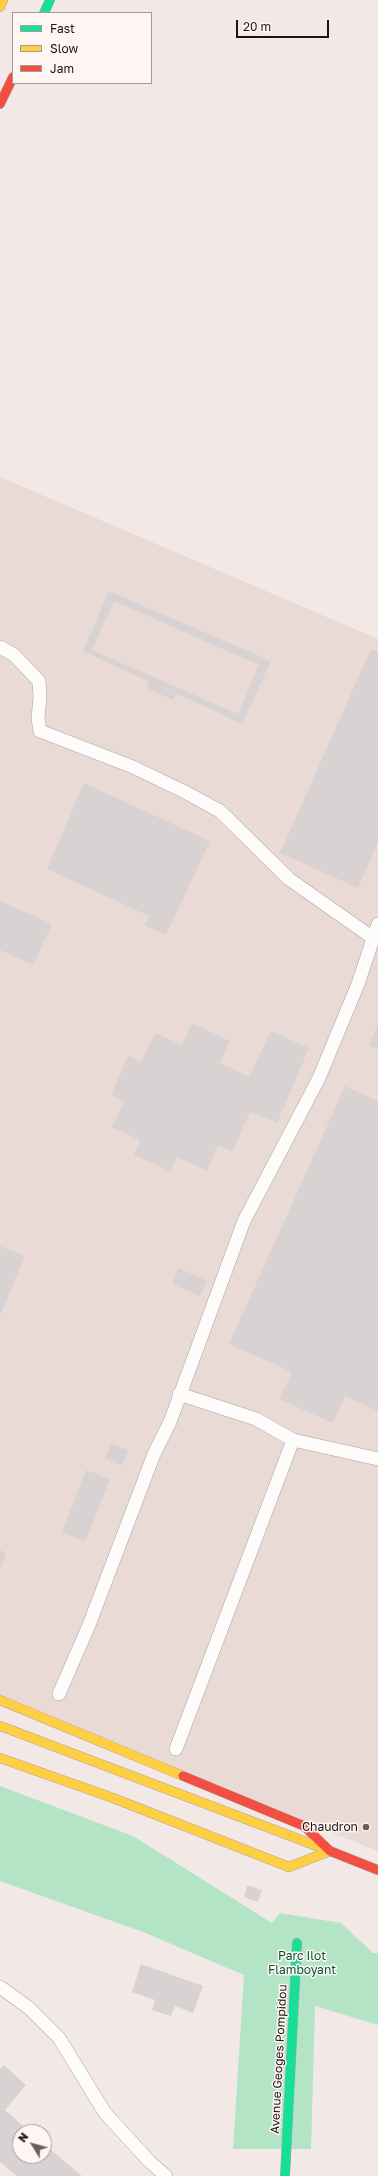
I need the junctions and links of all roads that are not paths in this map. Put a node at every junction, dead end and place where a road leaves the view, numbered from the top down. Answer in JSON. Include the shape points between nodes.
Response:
{"nodes":[{"id":1,"x":3,"y":0,"type":"edge"},
{"id":2,"x":50,"y":0,"type":"edge"},
{"id":3,"x":0,"y":7,"type":"edge"},
{"id":4,"x":44,"y":12,"type":"edge"},
{"id":5,"x":12,"y":79,"type":"edge"},
{"id":6,"x":0,"y":104,"type":"edge"},
{"id":7,"x":0,"y":647,"type":"edge"},
{"id":8,"x":378,"y":924,"type":"edge"},
{"id":9,"x":373,"y":938,"type":"junction"},
{"id":10,"x":179,"y":1394,"type":"junction"},
{"id":11,"x":293,"y":1440,"type":"junction"},
{"id":12,"x":378,"y":1459,"type":"edge"},
{"id":13,"x":59,"y":1694,"type":"dead end"},
{"id":14,"x":0,"y":1700,"type":"edge"},
{"id":15,"x":0,"y":1726,"type":"edge"},
{"id":16,"x":176,"y":1748,"type":"dead end"},
{"id":17,"x":0,"y":1758,"type":"edge"},
{"id":18,"x":330,"y":1851,"type":"junction"},
{"id":19,"x":378,"y":1870,"type":"edge"},
{"id":20,"x":297,"y":1943,"type":"dead end"},
{"id":21,"x":0,"y":1987,"type":"edge"},
{"id":22,"x":166,"y":2176,"type":"edge"},
{"id":23,"x":285,"y":2176,"type":"edge"}],
"edges":[{"from":1,"to":3,"type":"main road"},
{"from":2,"to":4,"type":"main road"},
{"from":5,"to":6,"type":"main road"},
{"from":7,"to":9,"type":"lane","via":[[14,655],[39,681],[40,731],[133,768],[220,811],[289,880]]},
{"from":8,"to":9,"type":"lane"},
{"from":9,"to":10,"type":"lane","via":[[358,984],[320,1078],[244,1222]]},
{"from":10,"to":11,"type":"lane","via":[[256,1419]]},
{"from":10,"to":13,"type":"lane","via":[[170,1422],[131,1511],[89,1625]]},
{"from":11,"to":12,"type":"lane"},
{"from":11,"to":16,"type":"lane"},
{"from":14,"to":18,"type":"main road","via":[[304,1826]]},
{"from":15,"to":18,"type":"main road"},
{"from":17,"to":18,"type":"main road","via":[[113,1798],[289,1867]]},
{"from":18,"to":19,"type":"main road"},
{"from":20,"to":23,"type":"main road","name":"Avenue Geoges Pompidou"},
{"from":21,"to":22,"type":"lane","via":[[29,2008],[59,2038],[105,2113]]}]}
